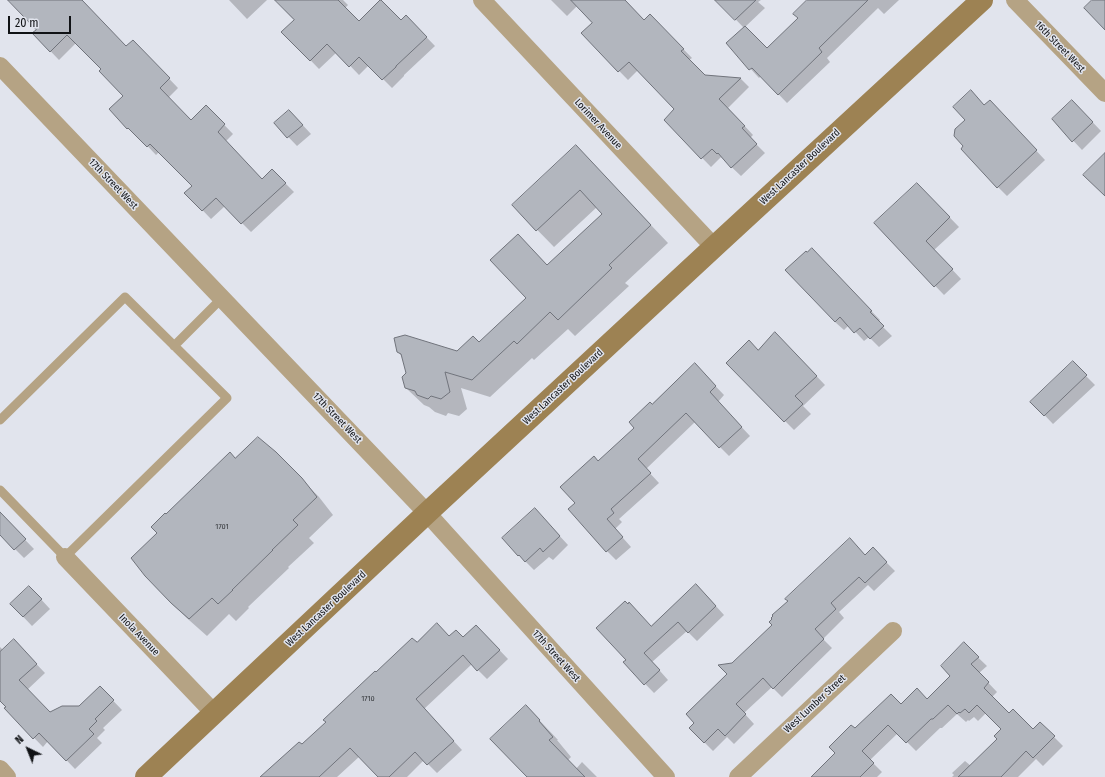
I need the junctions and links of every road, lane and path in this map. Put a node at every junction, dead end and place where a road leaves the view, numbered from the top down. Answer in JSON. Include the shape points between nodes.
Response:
{"nodes":[{"id":1,"x":482,"y":0,"type":"edge"},
{"id":2,"x":982,"y":0,"type":"edge"},
{"id":3,"x":1015,"y":0,"type":"edge"},
{"id":4,"x":0,"y":66,"type":"edge"},
{"id":5,"x":1105,"y":93,"type":"edge"},
{"id":6,"x":714,"y":247,"type":"junction"},
{"id":7,"x":222,"y":298,"type":"junction"},
{"id":8,"x":174,"y":346,"type":"junction"},
{"id":9,"x":0,"y":420,"type":"edge"},
{"id":10,"x":0,"y":490,"type":"edge"},
{"id":11,"x":427,"y":513,"type":"junction"},
{"id":12,"x":65,"y":557,"type":"junction"},
{"id":13,"x":893,"y":631,"type":"dead end"},
{"id":14,"x":214,"y":713,"type":"junction"},
{"id":15,"x":0,"y":769,"type":"edge"},
{"id":16,"x":8,"y":777,"type":"edge"},
{"id":17,"x":146,"y":777,"type":"edge"},
{"id":18,"x":666,"y":777,"type":"edge"},
{"id":19,"x":738,"y":777,"type":"edge"}],
"edges":[{"from":1,"to":6,"type":"street","name":"Lorimer Avenue"},
{"from":2,"to":6,"type":"street","name":"West Lancaster Boulevard"},
{"from":3,"to":5,"type":"street","name":"16th Street West"},
{"from":4,"to":7,"type":"street","name":"17th Street West"},
{"from":6,"to":11,"type":"street","name":"West Lancaster Boulevard"},
{"from":7,"to":8,"type":"lane"},
{"from":7,"to":11,"type":"street","name":"17th Street West"},
{"from":8,"to":9,"type":"lane","via":[[125,297]]},
{"from":8,"to":12,"type":"lane","via":[[227,398]]},
{"from":10,"to":12,"type":"lane"},
{"from":11,"to":14,"type":"street","name":"West Lancaster Boulevard"},
{"from":11,"to":18,"type":"street","name":"17th Street West"},
{"from":12,"to":14,"type":"street","name":"Inola Avenue"},
{"from":13,"to":19,"type":"street","name":"West Lumber Street"},
{"from":14,"to":17,"type":"street","name":"West Lancaster Boulevard"},
{"from":15,"to":16,"type":"street"}]}
